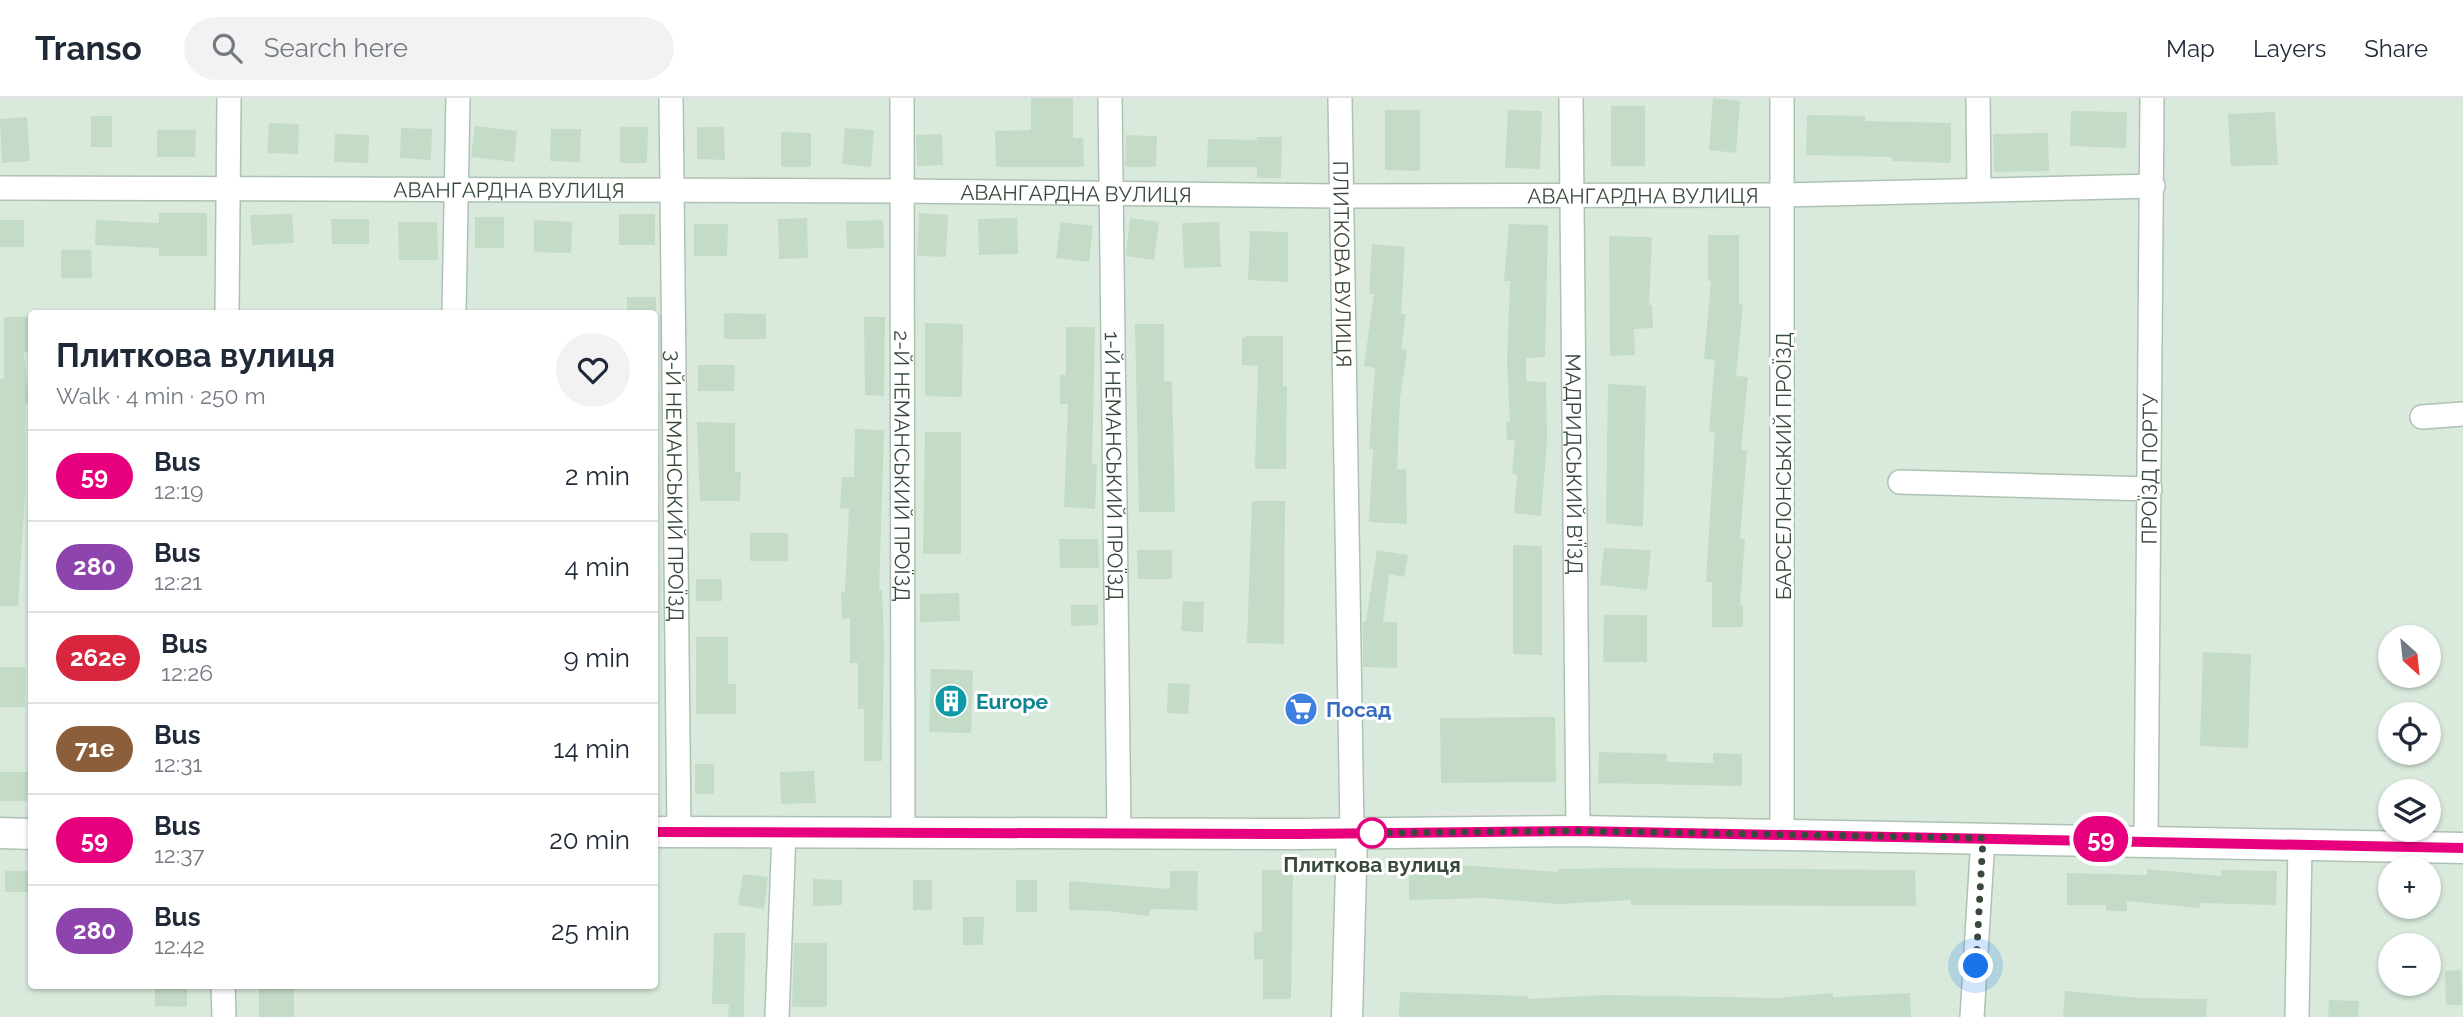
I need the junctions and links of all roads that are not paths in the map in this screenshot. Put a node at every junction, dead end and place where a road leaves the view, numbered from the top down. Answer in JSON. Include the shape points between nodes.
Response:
{"nodes":[{"id":1,"x":229,"y":98,"type":"edge"},
{"id":2,"x":458,"y":98,"type":"edge"},
{"id":3,"x":671,"y":98,"type":"edge"},
{"id":4,"x":902,"y":98,"type":"edge"},
{"id":5,"x":1110,"y":98,"type":"edge"},
{"id":6,"x":1340,"y":98,"type":"edge"},
{"id":7,"x":1571,"y":98,"type":"edge"},
{"id":8,"x":1782,"y":98,"type":"edge"},
{"id":9,"x":1978,"y":98,"type":"edge"},
{"id":10,"x":2152,"y":98,"type":"edge"},
{"id":11,"x":2153,"y":186,"type":"junction"},
{"id":12,"x":0,"y":188,"type":"edge"},
{"id":13,"x":230,"y":188,"type":"junction"},
{"id":14,"x":456,"y":189,"type":"junction"},
{"id":15,"x":671,"y":190,"type":"junction"},
{"id":16,"x":1979,"y":190,"type":"junction"},
{"id":17,"x":901,"y":191,"type":"junction"},
{"id":18,"x":1112,"y":194,"type":"junction"},
{"id":19,"x":1784,"y":195,"type":"junction"},
{"id":20,"x":1571,"y":196,"type":"junction"},
{"id":21,"x":1341,"y":197,"type":"junction"},
{"id":22,"x":227,"y":310,"type":"edge"},
{"id":23,"x":454,"y":310,"type":"edge"},
{"id":24,"x":2463,"y":414,"type":"edge"},
{"id":25,"x":2422,"y":417,"type":"dead end"},
{"id":26,"x":1900,"y":482,"type":"dead end"},
{"id":27,"x":2150,"y":489,"type":"junction"},
{"id":28,"x":1578,"y":831,"type":"junction"},
{"id":29,"x":667,"y":832,"type":"edge"},
{"id":30,"x":785,"y":832,"type":"junction"},
{"id":31,"x":903,"y":832,"type":"junction"},
{"id":32,"x":0,"y":833,"type":"edge"},
{"id":33,"x":1119,"y":833,"type":"junction"},
{"id":34,"x":1352,"y":833,"type":"junction"},
{"id":35,"x":28,"y":834,"type":"edge"},
{"id":36,"x":1782,"y":835,"type":"junction"},
{"id":37,"x":1983,"y":838,"type":"junction"},
{"id":38,"x":2146,"y":840,"type":"junction"},
{"id":39,"x":2300,"y":844,"type":"junction"},
{"id":40,"x":2463,"y":848,"type":"edge"},
{"id":41,"x":223,"y":989,"type":"edge"},
{"id":42,"x":225,"y":1017,"type":"edge"},
{"id":43,"x":777,"y":1017,"type":"edge"},
{"id":44,"x":1347,"y":1017,"type":"edge"},
{"id":45,"x":1972,"y":1017,"type":"edge"},
{"id":46,"x":2297,"y":1017,"type":"edge"}],
"edges":[{"from":1,"to":13,"type":"street"},
{"from":2,"to":14,"type":"street"},
{"from":3,"to":15,"type":"street","name":"3-Й НЕМАНСЬКИЙ ПРОЇЗД"},
{"from":4,"to":17,"type":"street","name":"2-Й НЕМАНСЬКИЙ ПРОЇЗД"},
{"from":5,"to":18,"type":"street","name":"1-Й НЕМАНСЬКИЙ ПРОЇЗД"},
{"from":6,"to":21,"type":"street","name":"ПЛИТКОВА ВУЛИЦЯ"},
{"from":7,"to":20,"type":"street","name":"МАДРИДСЬКИЙ В'ЇЗД"},
{"from":8,"to":19,"type":"street","name":"БАРСЕЛОНСЬКИЙ ПРОЇЗД"},
{"from":9,"to":16,"type":"street"},
{"from":10,"to":11,"type":"street","name":"ПРОЇЗД ПОРТУ"},
{"from":11,"to":16,"type":"street","name":"АВАНГАРДНА ВУЛИЦЯ"},
{"from":11,"to":27,"type":"street","name":"ПРОЇЗД ПОРТУ"},
{"from":12,"to":13,"type":"street","name":"АВАНГАРДНА ВУЛИЦЯ"},
{"from":13,"to":14,"type":"street","name":"АВАНГАРДНА ВУЛИЦЯ"},
{"from":13,"to":22,"type":"street"},
{"from":14,"to":15,"type":"street","name":"АВАНГАРДНА ВУЛИЦЯ"},
{"from":14,"to":23,"type":"street"},
{"from":15,"to":17,"type":"street","name":"АВАНГАРДНА ВУЛИЦЯ"},
{"from":15,"to":29,"type":"street","name":"3-Й НЕМАНСЬКИЙ ПРОЇЗД"},
{"from":16,"to":19,"type":"street","name":"АВАНГАРДНА ВУЛИЦЯ"},
{"from":17,"to":18,"type":"street","name":"АВАНГАРДНА ВУЛИЦЯ"},
{"from":17,"to":31,"type":"street","name":"2-Й НЕМАНСЬКИЙ ПРОЇЗД"},
{"from":18,"to":21,"type":"street","name":"АВАНГАРДНА ВУЛИЦЯ"},
{"from":18,"to":33,"type":"street","name":"1-Й НЕМАНСЬКИЙ ПРОЇЗД"},
{"from":19,"to":20,"type":"street","name":"АВАНГАРДНА ВУЛИЦЯ"},
{"from":19,"to":36,"type":"street","name":"БАРСЕЛОНСЬКИЙ ПРОЇЗД"},
{"from":20,"to":21,"type":"street","name":"АВАНГАРДНА ВУЛИЦЯ"},
{"from":20,"to":28,"type":"street","name":"МАДРИДСЬКИЙ В'ЇЗД"},
{"from":21,"to":34,"type":"street","name":"ПЛИТКОВА ВУЛИЦЯ"},
{"from":24,"to":25,"type":"street"},
{"from":26,"to":27,"type":"street"},
{"from":27,"to":38,"type":"street","name":"ПРОЇЗД ПОРТУ"},
{"from":28,"to":34,"type":"street"},
{"from":28,"to":36,"type":"street"},
{"from":29,"to":30,"type":"street"},
{"from":30,"to":31,"type":"street"},
{"from":30,"to":43,"type":"street"},
{"from":31,"to":33,"type":"street"},
{"from":32,"to":35,"type":"street"},
{"from":33,"to":34,"type":"street"},
{"from":34,"to":44,"type":"street","name":"ПЛИТКОВА ВУЛИЦЯ"},
{"from":36,"to":37,"type":"street"},
{"from":37,"to":38,"type":"street"},
{"from":37,"to":45,"type":"street"},
{"from":38,"to":39,"type":"street"},
{"from":39,"to":40,"type":"street"},
{"from":39,"to":46,"type":"street"},
{"from":41,"to":42,"type":"street"}]}
